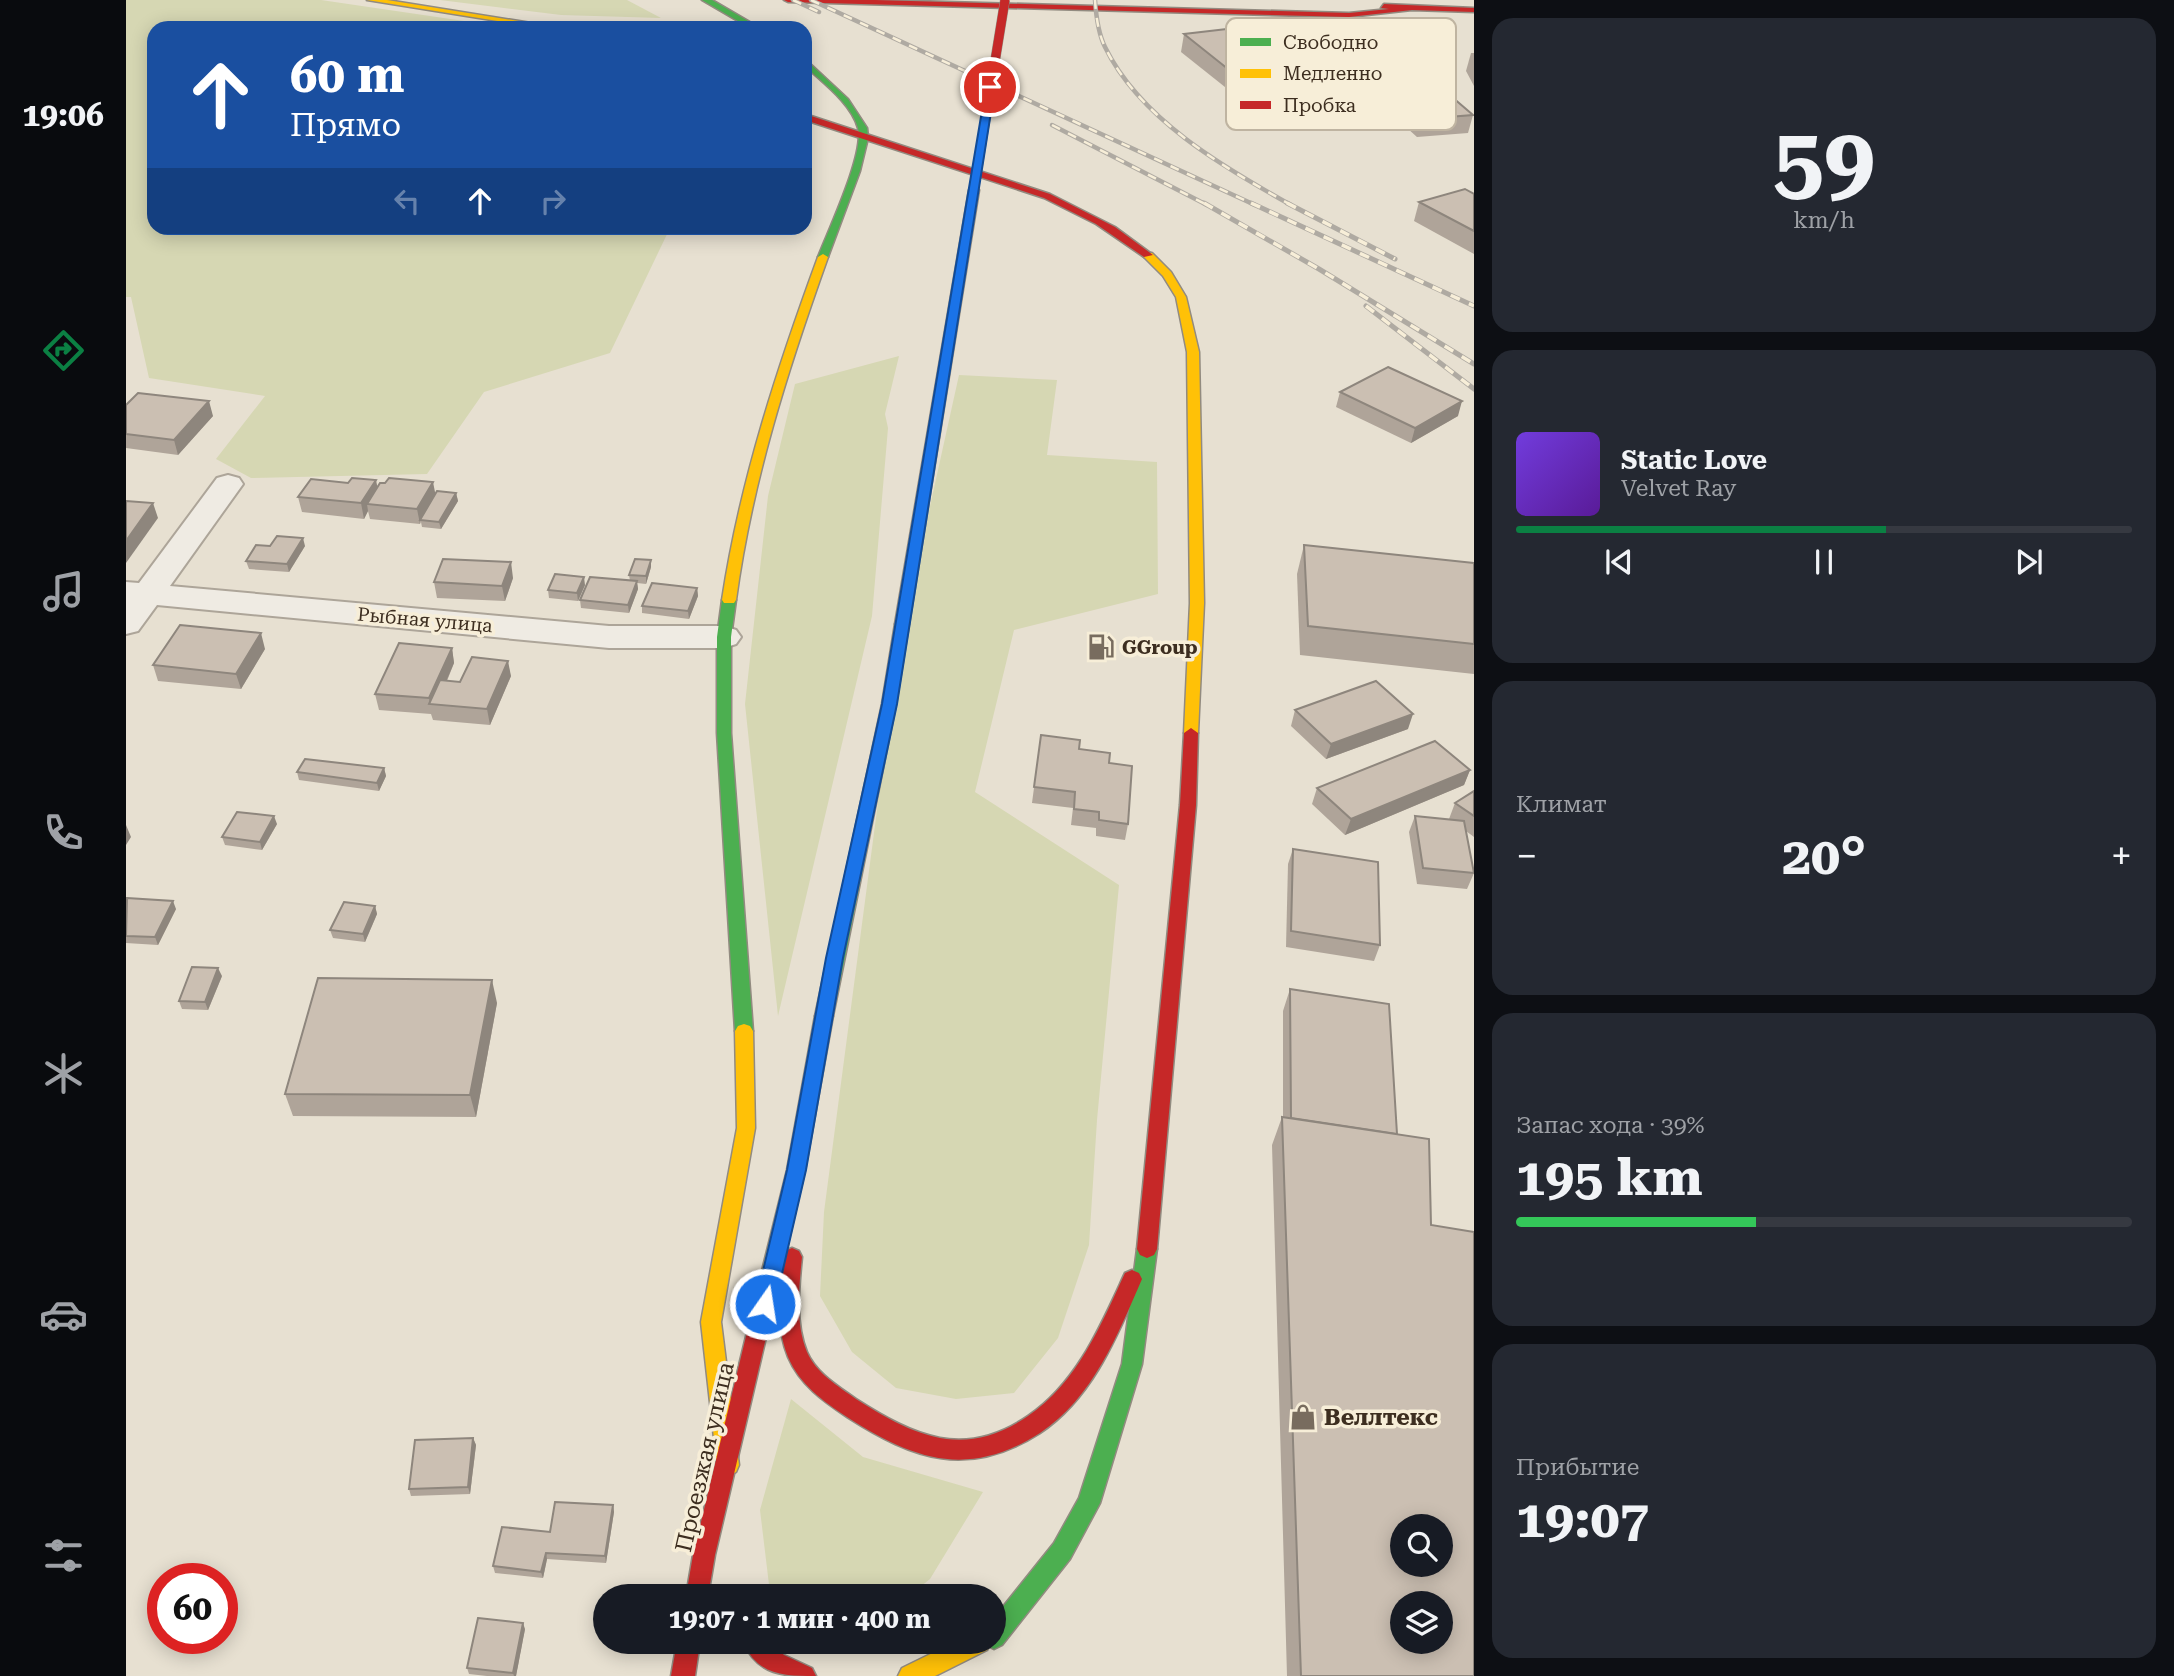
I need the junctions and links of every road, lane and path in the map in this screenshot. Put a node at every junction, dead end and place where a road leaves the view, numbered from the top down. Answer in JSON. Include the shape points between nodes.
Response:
{"nodes":[{"id":1,"x":371,"y":0,"type":"edge"},
{"id":2,"x":706,"y":0,"type":"edge"},
{"id":3,"x":788,"y":0,"type":"edge"},
{"id":4,"x":1005,"y":0,"type":"edge"},
{"id":5,"x":1295,"y":0,"type":"edge"},
{"id":6,"x":1408,"y":9,"type":"junction"},
{"id":7,"x":1474,"y":10,"type":"edge"},
{"id":8,"x":511,"y":21,"type":"edge"},
{"id":9,"x":746,"y":21,"type":"edge"},
{"id":10,"x":812,"y":68,"type":"edge"},
{"id":11,"x":812,"y":119,"type":"edge"},
{"id":12,"x":865,"y":137,"type":"junction"},
{"id":13,"x":228,"y":484,"type":"dead end"},
{"id":14,"x":136,"y":593,"type":"edge"},
{"id":15,"x":126,"y":624,"type":"edge"},
{"id":16,"x":724,"y":637,"type":"junction"},
{"id":17,"x":796,"y":1170,"type":"junction"},
{"id":18,"x":1147,"y":1245,"type":"junction"},
{"id":19,"x":728,"y":1465,"type":"junction"},
{"id":20,"x":704,"y":1555,"type":"junction"},
{"id":21,"x":699,"y":1584,"type":"edge"},
{"id":22,"x":717,"y":1584,"type":"edge"},
{"id":23,"x":1006,"y":1621,"type":"edge"},
{"id":24,"x":687,"y":1654,"type":"edge"},
{"id":25,"x":767,"y":1654,"type":"edge"},
{"id":26,"x":955,"y":1654,"type":"edge"},
{"id":27,"x":979,"y":1654,"type":"edge"},
{"id":28,"x":968,"y":1667,"type":"dead end"},
{"id":29,"x":683,"y":1676,"type":"edge"},
{"id":30,"x":804,"y":1676,"type":"edge"},
{"id":31,"x":910,"y":1676,"type":"edge"}],
"edges":[{"from":1,"to":8,"type":"main road"},
{"from":2,"to":9,"type":"main road"},
{"from":3,"to":6,"type":"main road","via":[[1349,15]]},
{"from":4,"to":17,"type":"main road","name":"Проезжая улица","bridge":true,"via":[[890,704],[835,958]]},
{"from":5,"to":6,"type":"main road"},
{"from":6,"to":7,"type":"main road"},
{"from":10,"to":12,"type":"main road","via":[[857,116]]},
{"from":11,"to":12,"type":"main road"},
{"from":12,"to":16,"type":"main road","via":[[857,170],[776,383],[734,559]]},
{"from":12,"to":18,"type":"main road","via":[[1044,193],[1093,218],[1135,244],[1166,271],[1186,312],[1193,352],[1197,603],[1188,805]]},
{"from":13,"to":14,"type":"street"},
{"from":14,"to":15,"type":"street"},
{"from":14,"to":16,"type":"street","name":"Рыбная улица","via":[[609,637]]},
{"from":16,"to":19,"type":"main road","via":[[724,733],[746,1128],[711,1322]]},
{"from":17,"to":18,"type":"main road","via":[[792,1330],[804,1368],[863,1416],[937,1449],[989,1446],[1043,1418],[1102,1343]]},
{"from":17,"to":19,"type":"main road","name":"Проезжая улица"},
{"from":18,"to":23,"type":"main road","via":[[1132,1364],[1089,1503],[1062,1551]]},
{"from":19,"to":20,"type":"main road","name":"Проезжая улица"},
{"from":20,"to":21,"type":"main road","name":"Проезжая улица"},
{"from":20,"to":22,"type":"main road"},
{"from":24,"to":29,"type":"main road"},
{"from":25,"to":30,"type":"main road"},
{"from":26,"to":31,"type":"main road"},
{"from":27,"to":28,"type":"main road"}]}
